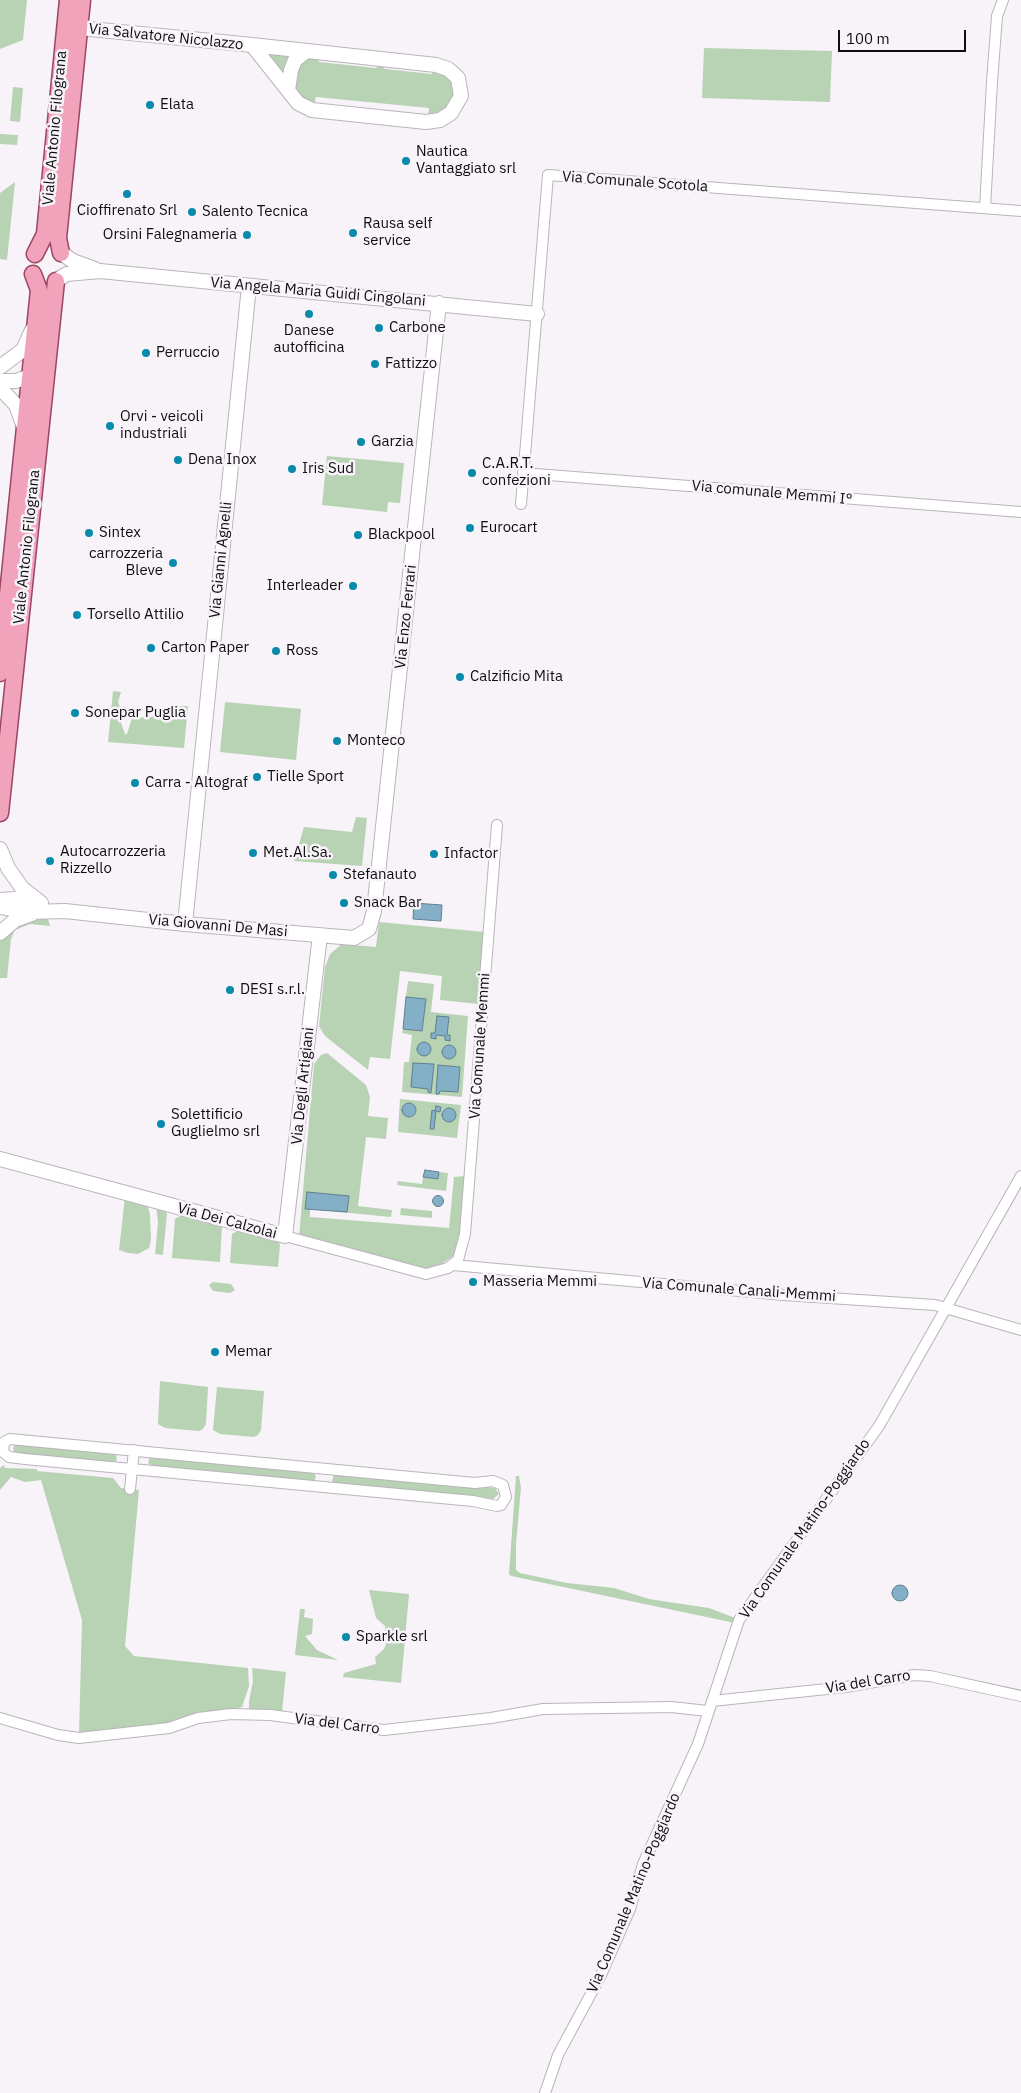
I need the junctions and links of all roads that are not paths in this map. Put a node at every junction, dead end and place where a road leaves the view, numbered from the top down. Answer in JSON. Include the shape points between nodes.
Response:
{"nodes":[{"id":1,"x":68,"y":0,"type":"edge"},
{"id":2,"x":82,"y":0,"type":"edge"},
{"id":3,"x":1003,"y":0,"type":"edge"},
{"id":4,"x":80,"y":28,"type":"junction"},
{"id":5,"x":252,"y":45,"type":"junction"},
{"id":6,"x":306,"y":52,"type":"junction"},
{"id":7,"x":69,"y":64,"type":"junction"},
{"id":8,"x":288,"y":90,"type":"junction"},
{"id":9,"x":985,"y":208,"type":"junction"},
{"id":10,"x":1021,"y":211,"type":"edge"},
{"id":11,"x":61,"y":253,"type":"junction"},
{"id":12,"x":36,"y":254,"type":"junction"},
{"id":13,"x":100,"y":271,"type":"junction"},
{"id":14,"x":34,"y":274,"type":"junction"},
{"id":15,"x":58,"y":279,"type":"junction"},
{"id":16,"x":249,"y":286,"type":"junction"},
{"id":17,"x":439,"y":303,"type":"junction"},
{"id":18,"x":537,"y":314,"type":"junction"},
{"id":19,"x":36,"y":320,"type":"junction"},
{"id":20,"x":0,"y":368,"type":"edge"},
{"id":21,"x":37,"y":376,"type":"junction"},
{"id":22,"x":0,"y":381,"type":"edge"},
{"id":23,"x":0,"y":388,"type":"edge"},
{"id":24,"x":24,"y":430,"type":"junction"},
{"id":25,"x":522,"y":473,"type":"junction"},
{"id":26,"x":521,"y":504,"type":"dead end"},
{"id":27,"x":1021,"y":512,"type":"edge"},
{"id":28,"x":0,"y":673,"type":"edge"},
{"id":29,"x":0,"y":813,"type":"edge"},
{"id":30,"x":497,"y":825,"type":"dead end"},
{"id":31,"x":0,"y":849,"type":"edge"},
{"id":32,"x":0,"y":900,"type":"edge"},
{"id":33,"x":0,"y":907,"type":"edge"},
{"id":34,"x":41,"y":908,"type":"junction"},
{"id":35,"x":185,"y":924,"type":"junction"},
{"id":36,"x":369,"y":930,"type":"joint"},
{"id":37,"x":0,"y":933,"type":"edge"},
{"id":38,"x":320,"y":935,"type":"junction"},
{"id":39,"x":0,"y":1159,"type":"edge"},
{"id":40,"x":1021,"y":1176,"type":"edge"},
{"id":41,"x":286,"y":1236,"type":"junction"},
{"id":42,"x":453,"y":1265,"type":"junction"},
{"id":43,"x":946,"y":1306,"type":"junction"},
{"id":44,"x":1021,"y":1330,"type":"edge"},
{"id":45,"x":134,"y":1450,"type":"junction"},
{"id":46,"x":325,"y":1468,"type":"junction"},
{"id":47,"x":132,"y":1469,"type":"junction"},
{"id":48,"x":324,"y":1487,"type":"junction"},
{"id":49,"x":130,"y":1489,"type":"dead end"},
{"id":50,"x":1021,"y":1696,"type":"edge"},
{"id":51,"x":712,"y":1701,"type":"junction"},
{"id":52,"x":708,"y":1711,"type":"junction"},
{"id":53,"x":0,"y":1718,"type":"edge"},
{"id":54,"x":545,"y":2093,"type":"edge"}],
"edges":[{"from":1,"to":7,"type":"main road","name":"Viale Antonio Filograna"},
{"from":2,"to":4,"type":"main road","name":"Viale Antonio Filograna"},
{"from":3,"to":9,"type":"street","via":[[998,16],[992,72]]},
{"from":4,"to":5,"type":"street","name":"Via Salvatore Nicolazzo"},
{"from":4,"to":7,"type":"main road","name":"Viale Antonio Filograna"},
{"from":5,"to":6,"type":"street","name":"Via Salvatore Nicolazzo"},
{"from":5,"to":8,"type":"street","name":"Via Salvatore Nicolazzo"},
{"from":6,"to":8,"type":"street","via":[[295,60]]},
{"from":6,"to":8,"type":"street","name":"Via Salvatore Nicolazzo","via":[[436,65],[448,69],[458,78],[461,96],[451,113],[440,120],[426,122],[312,110],[298,103]]},
{"from":7,"to":11,"type":"main road","name":"Viale Antonio Filograna","via":[[58,238]]},
{"from":7,"to":12,"type":"main road","name":"Viale Antonio Filograna","via":[[45,234]]},
{"from":9,"to":10,"type":"street","name":"Via Comunale Scotola"},
{"from":9,"to":18,"type":"street","name":"Via Comunale Scotola","via":[[548,175]]},
{"from":11,"to":12,"type":"main road","via":[[45,248]]},
{"from":11,"to":13,"type":"street"},
{"from":11,"to":15,"type":"main road","via":[[66,263],[64,274]]},
{"from":12,"to":14,"type":"main road","via":[[31,264]]},
{"from":13,"to":15,"type":"street","via":[[73,273]]},
{"from":13,"to":16,"type":"street","name":"Via Angela Maria Guidi Cingolani"},
{"from":14,"to":15,"type":"main road","via":[[46,282]]},
{"from":14,"to":19,"type":"main road","name":"Viale Antonio Filograna","via":[[39,285]]},
{"from":15,"to":21,"type":"main road","name":"Viale Antonio Filograna"},
{"from":16,"to":17,"type":"street","name":"Via Angela Maria Guidi Cingolani"},
{"from":16,"to":35,"type":"street","name":"Via Gianni Agnelli"},
{"from":17,"to":18,"type":"street","name":"Via Angela Maria Guidi Cingolani"},
{"from":17,"to":36,"type":"street","name":"Via Enzo Ferrari","via":[[376,902]]},
{"from":18,"to":25,"type":"street","name":"Via Comunale Scotola"},
{"from":19,"to":20,"type":"street","via":[[23,350]]},
{"from":19,"to":21,"type":"main road","name":"Viale Antonio Filograna"},
{"from":20,"to":21,"type":"street"},
{"from":21,"to":22,"type":"street"},
{"from":21,"to":24,"type":"main road","name":"Viale Antonio Filograna"},
{"from":21,"to":29,"type":"main road","name":"Viale Antonio Filograna"},
{"from":23,"to":24,"type":"street","via":[[16,405]]},
{"from":24,"to":28,"type":"main road","name":"Viale Antonio Filograna"},
{"from":25,"to":26,"type":"street","name":"Via Comunale Scotola"},
{"from":25,"to":27,"type":"street","name":"Via comunale Memmi I°"},
{"from":30,"to":42,"type":"street","name":"Via Comunale Memmi","via":[[465,1234],[461,1254]]},
{"from":31,"to":34,"type":"street","via":[[8,868]]},
{"from":32,"to":34,"type":"street","via":[[15,899]]},
{"from":33,"to":34,"type":"street"},
{"from":34,"to":35,"type":"street","name":"Via Giovanni De Masi"},
{"from":34,"to":37,"type":"street","via":[[15,920]]},
{"from":35,"to":38,"type":"street","name":"Via Giovanni De Masi"},
{"from":36,"to":38,"type":"street","name":"Via Giovanni De Masi","via":[[354,938]]},
{"from":38,"to":41,"type":"street","name":"Via Degli Artigiani"},
{"from":39,"to":41,"type":"street","name":"Via Dei Calzolai"},
{"from":40,"to":43,"type":"street","name":"Via Comunale Matino-Poggiardo"},
{"from":41,"to":42,"type":"street","name":"Via Dei Calzolai","via":[[418,1273],[432,1274]]},
{"from":42,"to":43,"type":"street","name":"Via Comunale Canali-Memmi"},
{"from":43,"to":44,"type":"street","name":"Via Comunale Canali-Memmi"},
{"from":43,"to":51,"type":"street","name":"Via Comunale Matino-Poggiardo","via":[[879,1426],[739,1620]]},
{"from":45,"to":46,"type":"street"},
{"from":45,"to":47,"type":"street"},
{"from":45,"to":47,"type":"street","via":[[10,1438],[2,1447],[9,1457]]},
{"from":46,"to":48,"type":"street"},
{"from":46,"to":48,"type":"street","via":[[475,1483],[493,1481],[502,1484],[506,1497],[497,1506]]},
{"from":47,"to":48,"type":"street"},
{"from":47,"to":49,"type":"street"},
{"from":50,"to":51,"type":"street","name":"Via del Carro","via":[[930,1676],[902,1675],[846,1687]]},
{"from":51,"to":52,"type":"street","name":"Via Comunale Matino-Poggiardo"},
{"from":52,"to":53,"type":"street","name":"Via del Carro","via":[[671,1707],[543,1709],[384,1730],[236,1713],[198,1718],[169,1728],[79,1738]]},
{"from":52,"to":54,"type":"street","name":"Via Comunale Matino-Poggiardo","via":[[698,1744],[643,1864],[626,1918],[601,1975],[558,2055]]}]}
